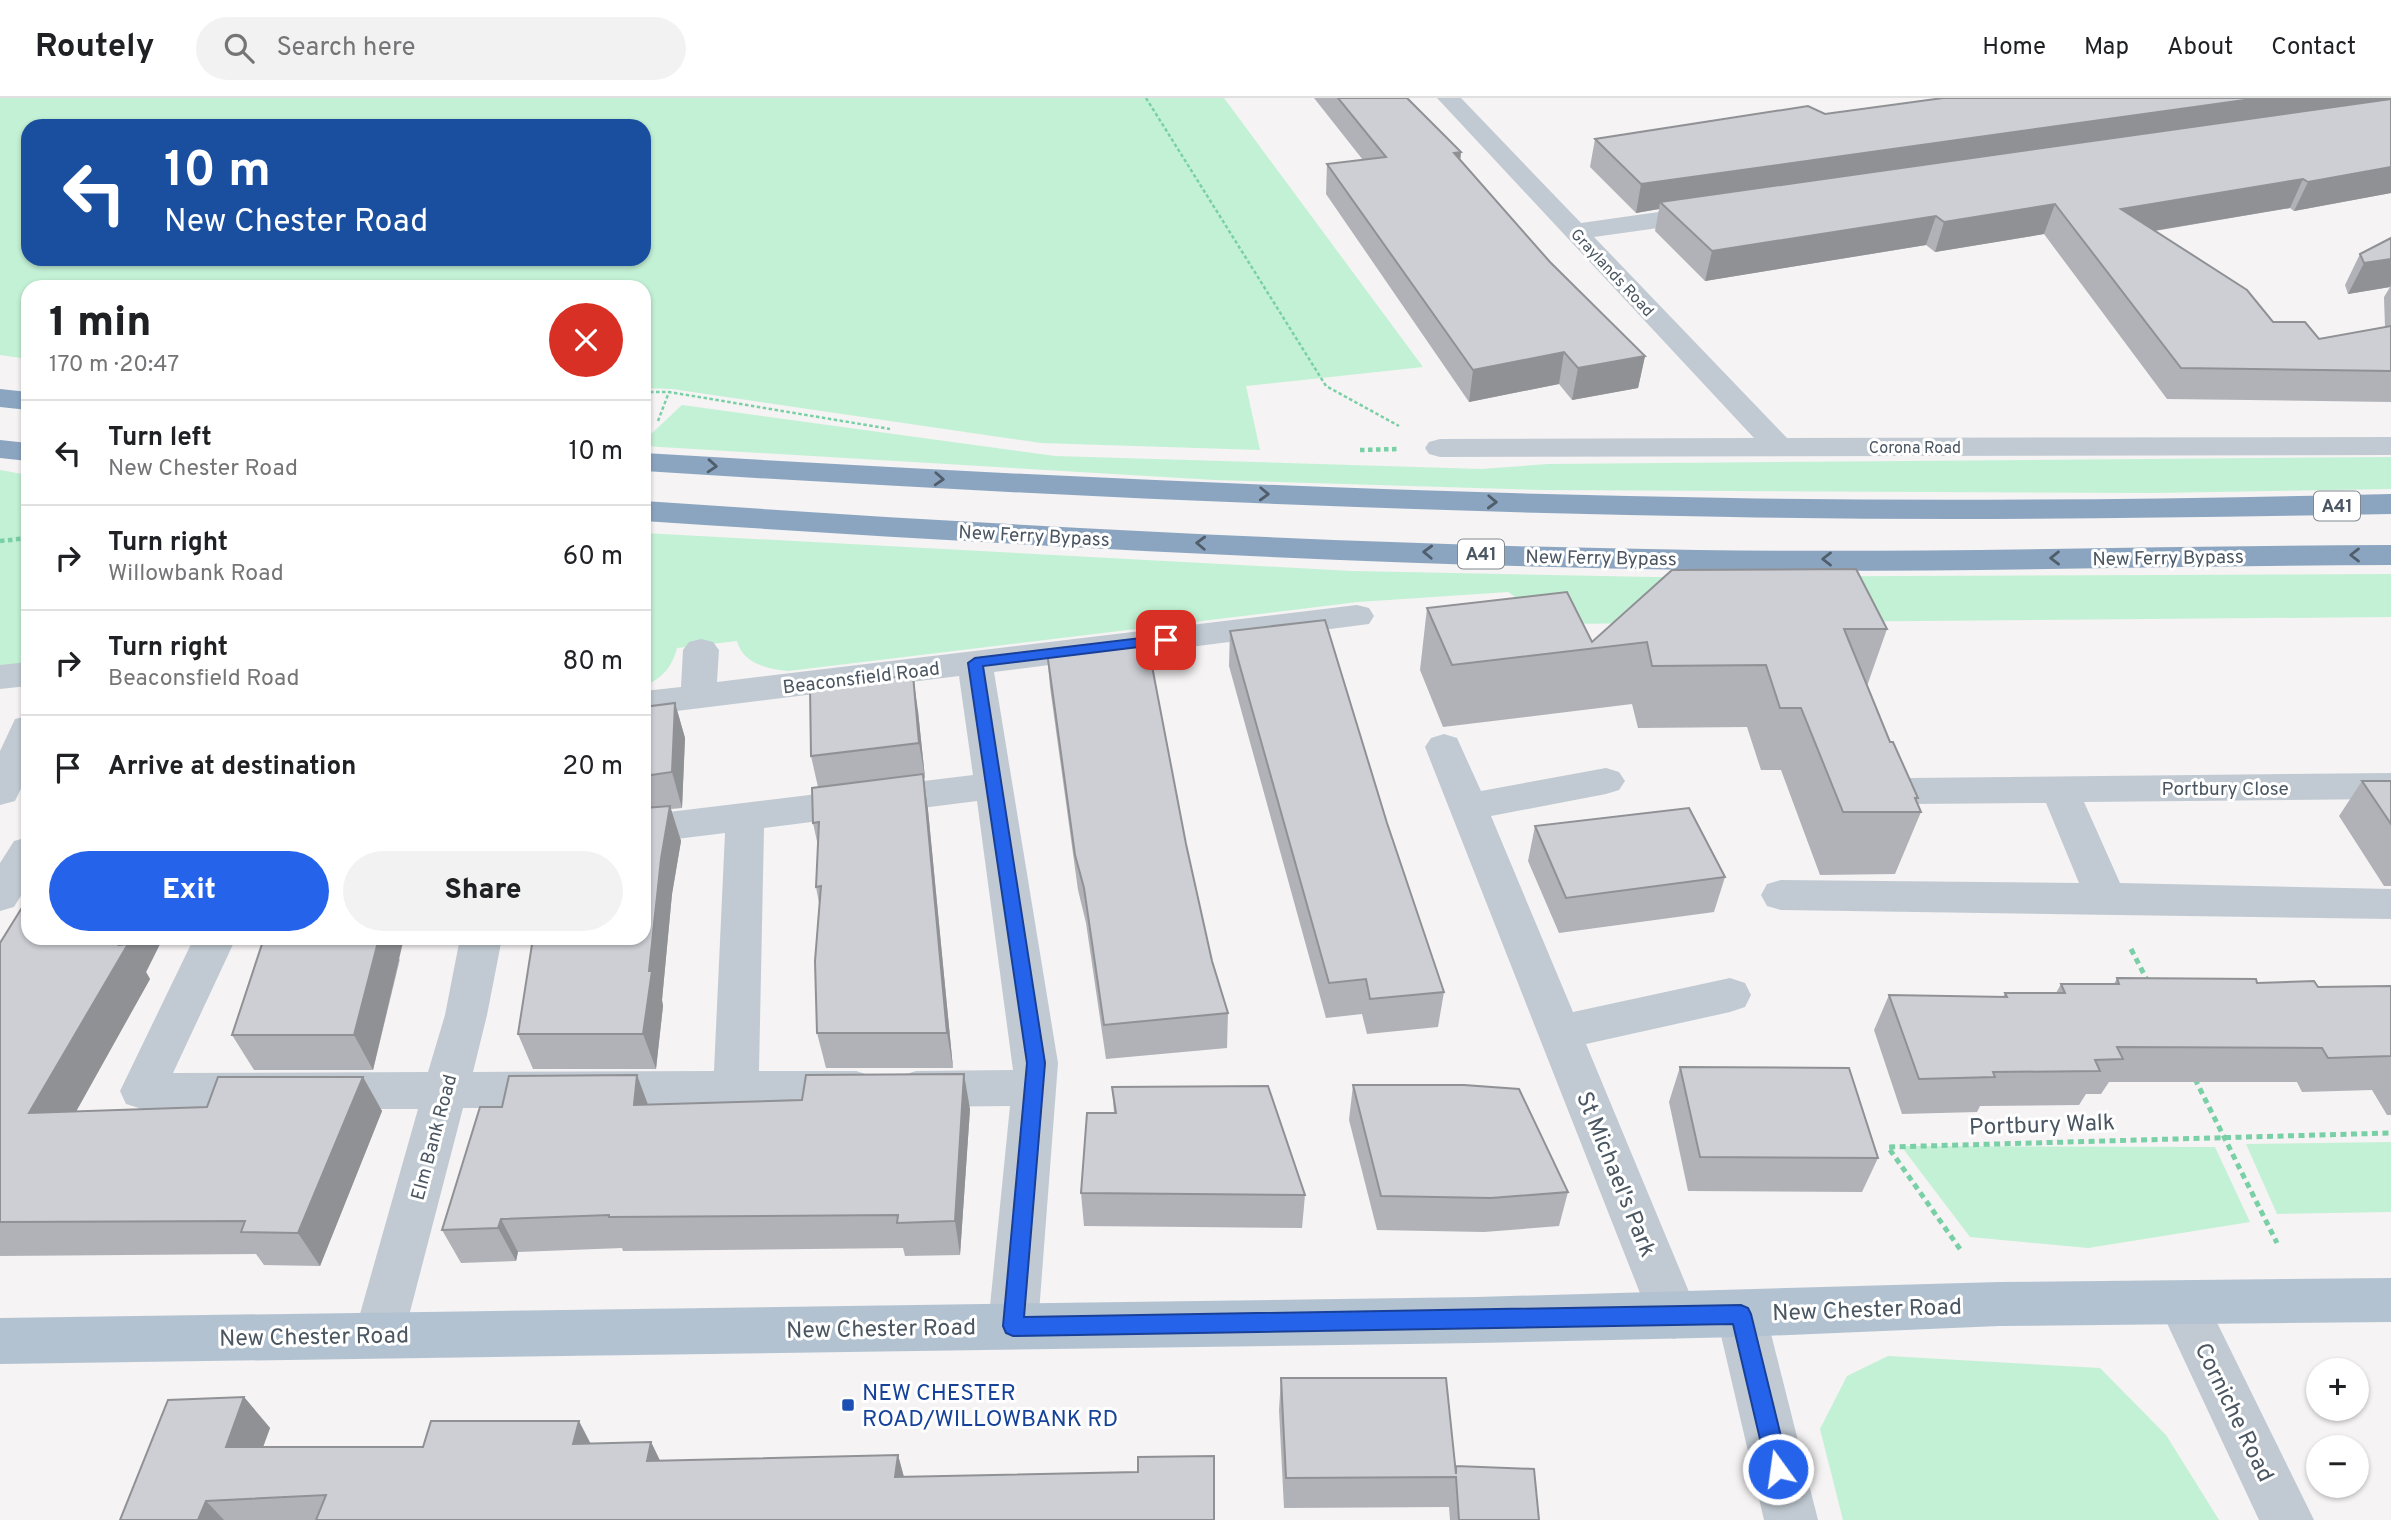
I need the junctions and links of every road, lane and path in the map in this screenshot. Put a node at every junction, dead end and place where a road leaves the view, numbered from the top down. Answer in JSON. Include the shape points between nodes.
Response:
{"nodes":[{"id":1,"x":1146,"y":98,"type":"edge"},
{"id":2,"x":1448,"y":98,"type":"edge"},
{"id":3,"x":1727,"y":210,"type":"edge"},
{"id":4,"x":1575,"y":232,"type":"junction"},
{"id":5,"x":651,"y":392,"type":"edge"},
{"id":6,"x":669,"y":392,"type":"junction"},
{"id":7,"x":0,"y":398,"type":"edge"},
{"id":8,"x":21,"y":400,"type":"edge"},
{"id":9,"x":654,"y":429,"type":"dead end"},
{"id":10,"x":902,"y":431,"type":"dead end"},
{"id":11,"x":2391,"y":446,"type":"edge"},
{"id":12,"x":1779,"y":447,"type":"junction"},
{"id":13,"x":1440,"y":448,"type":"junction"},
{"id":14,"x":0,"y":449,"type":"edge"},
{"id":15,"x":1357,"y":450,"type":"dead end"},
{"id":16,"x":21,"y":452,"type":"edge"},
{"id":17,"x":651,"y":462,"type":"edge"},
{"id":18,"x":2391,"y":504,"type":"edge"},
{"id":19,"x":651,"y":511,"type":"edge"},
{"id":20,"x":21,"y":539,"type":"edge"},
{"id":21,"x":0,"y":541,"type":"edge"},
{"id":22,"x":2391,"y":555,"type":"edge"},
{"id":23,"x":1357,"y":617,"type":"dead end"},
{"id":24,"x":701,"y":650,"type":"dead end"},
{"id":25,"x":975,"y":663,"type":"junction"},
{"id":26,"x":21,"y":675,"type":"edge"},
{"id":27,"x":0,"y":677,"type":"edge"},
{"id":28,"x":698,"y":697,"type":"junction"},
{"id":29,"x":651,"y":702,"type":"edge"},
{"id":30,"x":1444,"y":747,"type":"dead end"},
{"id":31,"x":21,"y":752,"type":"edge"},
{"id":32,"x":1606,"y":781,"type":"dead end"},
{"id":33,"x":994,"y":786,"type":"junction"},
{"id":34,"x":2391,"y":786,"type":"edge"},
{"id":35,"x":2059,"y":789,"type":"junction"},
{"id":36,"x":1910,"y":790,"type":"edge"},
{"id":37,"x":10,"y":791,"type":"edge"},
{"id":38,"x":1469,"y":807,"type":"junction"},
{"id":39,"x":745,"y":817,"type":"junction"},
{"id":40,"x":651,"y":828,"type":"edge"},
{"id":41,"x":21,"y":862,"type":"edge"},
{"id":42,"x":1781,"y":895,"type":"dead end"},
{"id":43,"x":0,"y":897,"type":"edge"},
{"id":44,"x":2106,"y":898,"type":"junction"},
{"id":45,"x":2391,"y":904,"type":"edge"},
{"id":46,"x":212,"y":945,"type":"edge"},
{"id":47,"x":480,"y":945,"type":"edge"},
{"id":48,"x":2149,"y":984,"type":"edge"},
{"id":49,"x":1730,"y":995,"type":"dead end"},
{"id":50,"x":1560,"y":1032,"type":"junction"},
{"id":51,"x":2193,"y":1074,"type":"edge"},
{"id":52,"x":1034,"y":1088,"type":"junction"},
{"id":53,"x":736,"y":1089,"type":"junction"},
{"id":54,"x":445,"y":1090,"type":"junction"},
{"id":55,"x":2391,"y":1133,"type":"edge"},
{"id":56,"x":2222,"y":1136,"type":"junction"},
{"id":57,"x":2391,"y":1300,"type":"edge"},
{"id":58,"x":2307,"y":1302,"type":"junction"},
{"id":59,"x":1999,"y":1304,"type":"junction"},
{"id":60,"x":2183,"y":1304,"type":"junction"},
{"id":61,"x":1741,"y":1314,"type":"junction"},
{"id":62,"x":1674,"y":1316,"type":"junction"},
{"id":63,"x":1013,"y":1326,"type":"junction"},
{"id":64,"x":379,"y":1335,"type":"junction"},
{"id":65,"x":0,"y":1342,"type":"edge"},
{"id":66,"x":1791,"y":1520,"type":"edge"},
{"id":67,"x":2287,"y":1520,"type":"edge"}],
"edges":[{"from":1,"to":13,"type":"path","via":[[1326,386]]},
{"from":2,"to":4,"type":"street","name":"Graylands Road"},
{"from":3,"to":4,"type":"street"},
{"from":4,"to":12,"type":"street","name":"Graylands Road"},
{"from":5,"to":6,"type":"path"},
{"from":6,"to":9,"type":"path"},
{"from":6,"to":10,"type":"path"},
{"from":7,"to":8,"type":"highway"},
{"from":11,"to":12,"type":"street","name":"Corona Road"},
{"from":12,"to":13,"type":"street","name":"Corona Road"},
{"from":13,"to":15,"type":"path"},
{"from":14,"to":16,"type":"highway"},
{"from":17,"to":18,"type":"highway","number":"A41","one_way":true,"via":[[1154,491],[1508,503],[1932,508]]},
{"from":22,"to":19,"type":"highway","name":"New Ferry Bypass","number":"A41","one_way":true,"via":[[1603,558],[1073,537]]},
{"from":20,"to":21,"type":"path"},
{"from":23,"to":25,"type":"street","name":"Beaconsfield Road"},
{"from":24,"to":28,"type":"street"},
{"from":25,"to":28,"type":"street","name":"Beaconsfield Road"},
{"from":25,"to":33,"type":"street"},
{"from":26,"to":27,"type":"street"},
{"from":28,"to":29,"type":"street","name":"Beaconsfield Road"},
{"from":30,"to":38,"type":"street","name":"St Michael's Park"},
{"from":31,"to":37,"type":"street"},
{"from":32,"to":38,"type":"street"},
{"from":33,"to":39,"type":"street"},
{"from":33,"to":52,"type":"street","via":[[1036,1063]]},
{"from":34,"to":35,"type":"street","name":"Portbury Close"},
{"from":35,"to":36,"type":"street","name":"Portbury Close"},
{"from":35,"to":44,"type":"street"},
{"from":38,"to":50,"type":"street","name":"St Michael's Park"},
{"from":39,"to":40,"type":"street"},
{"from":39,"to":53,"type":"street"},
{"from":41,"to":43,"type":"street"},
{"from":42,"to":44,"type":"street"},
{"from":44,"to":45,"type":"street"},
{"from":44,"to":48,"type":"path"},
{"from":46,"to":54,"type":"street","via":[[142,1091]]},
{"from":47,"to":54,"type":"street","name":"Elm Bank Road"},
{"from":49,"to":50,"type":"street"},
{"from":50,"to":62,"type":"street","name":"St Michael's Park"},
{"from":51,"to":56,"type":"path"},
{"from":52,"to":53,"type":"street"},
{"from":52,"to":63,"type":"street"},
{"from":53,"to":54,"type":"street"},
{"from":54,"to":64,"type":"street","name":"Elm Bank Road"},
{"from":55,"to":56,"type":"path","name":"Portbury Walk"},
{"from":56,"to":58,"type":"path"},
{"from":56,"to":59,"type":"path","name":"Portbury Walk","via":[[1888,1147]]},
{"from":57,"to":58,"type":"main road","name":"New Chester Road"},
{"from":58,"to":60,"type":"main road","name":"New Chester Road"},
{"from":59,"to":60,"type":"main road","name":"New Chester Road"},
{"from":59,"to":61,"type":"main road","name":"New Chester Road"},
{"from":60,"to":67,"type":"street","name":"Corniche Road"},
{"from":61,"to":62,"type":"main road","name":"New Chester Road"},
{"from":61,"to":66,"type":"street"},
{"from":62,"to":63,"type":"main road","name":"New Chester Road"},
{"from":63,"to":64,"type":"main road","name":"New Chester Road"},
{"from":64,"to":65,"type":"main road","name":"New Chester Road"}]}
